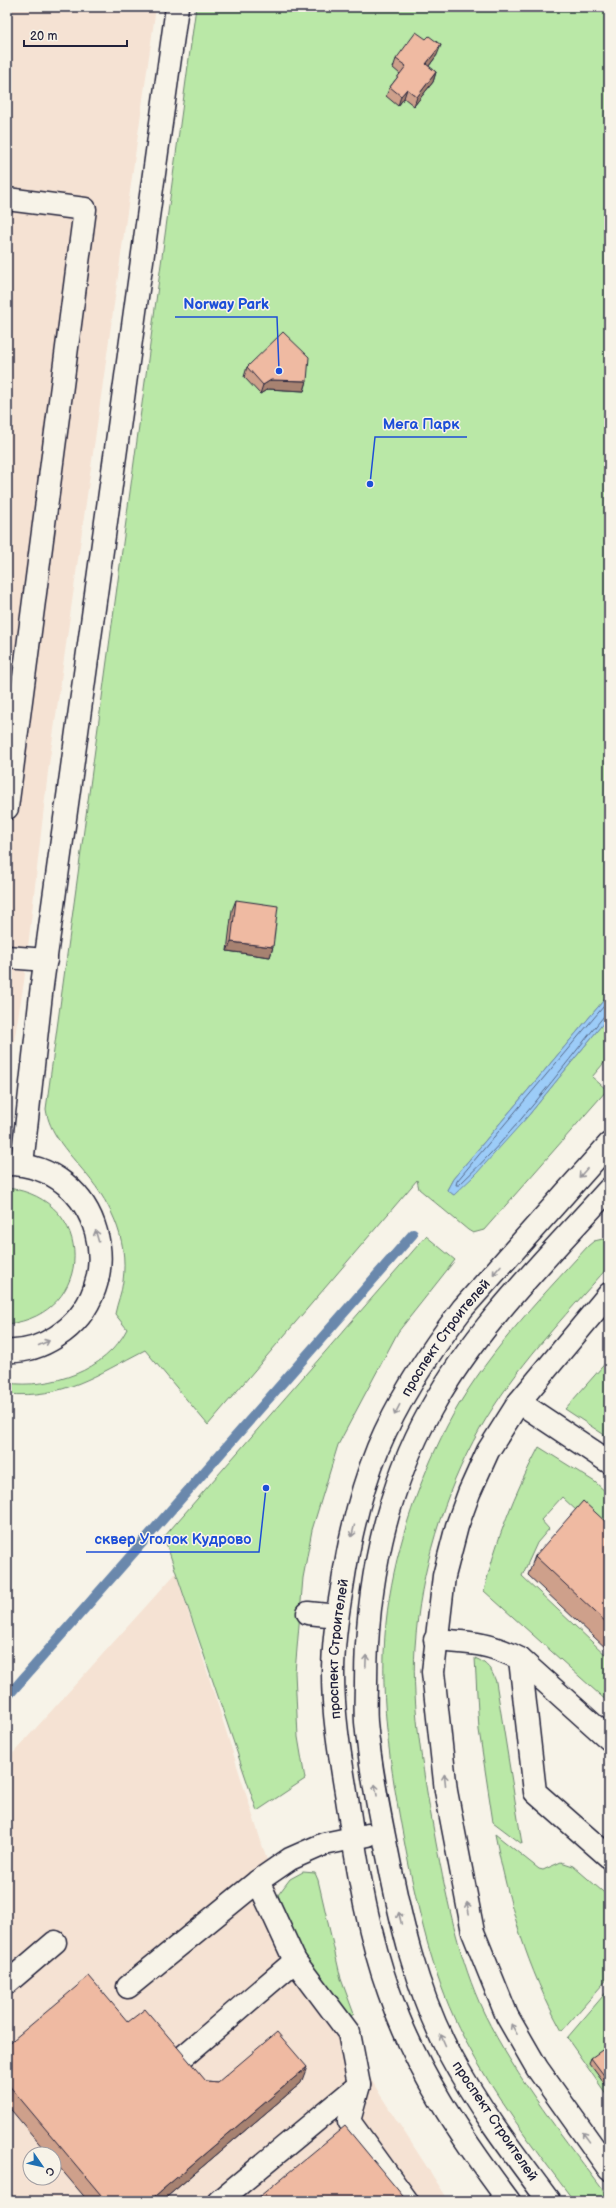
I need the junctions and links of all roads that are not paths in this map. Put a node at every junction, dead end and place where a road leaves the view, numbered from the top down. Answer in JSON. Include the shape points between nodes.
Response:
{"nodes":[{"id":1,"x":177,"y":7,"type":"edge"},
{"id":2,"x":7,"y":199,"type":"edge"},
{"id":3,"x":7,"y":808,"type":"edge"},
{"id":4,"x":7,"y":956,"type":"edge"},
{"id":5,"x":46,"y":960,"type":"junction"},
{"id":6,"x":609,"y":1144,"type":"edge"},
{"id":7,"x":14,"y":1164,"type":"edge"},
{"id":8,"x":609,"y":1189,"type":"edge"},
{"id":9,"x":609,"y":1294,"type":"edge"},
{"id":10,"x":7,"y":1351,"type":"edge"},
{"id":11,"x":519,"y":1402,"type":"junction"},
{"id":12,"x":609,"y":1462,"type":"edge"},
{"id":13,"x":308,"y":1613,"type":"dead end"},
{"id":14,"x":337,"y":1616,"type":"junction"},
{"id":15,"x":435,"y":1640,"type":"junction"},
{"id":16,"x":520,"y":1659,"type":"junction"},
{"id":17,"x":609,"y":1739,"type":"edge"},
{"id":18,"x":383,"y":1832,"type":"junction"},
{"id":19,"x":353,"y":1838,"type":"junction"},
{"id":20,"x":609,"y":1857,"type":"edge"},
{"id":21,"x":258,"y":1881,"type":"junction"},
{"id":22,"x":55,"y":1942,"type":"dead end"},
{"id":23,"x":295,"y":1961,"type":"junction"},
{"id":24,"x":7,"y":1983,"type":"edge"},
{"id":25,"x":128,"y":1987,"type":"dead end"},
{"id":26,"x":184,"y":2056,"type":"edge"},
{"id":27,"x":359,"y":2085,"type":"junction"},
{"id":28,"x":609,"y":2169,"type":"edge"},
{"id":29,"x":219,"y":2201,"type":"edge"},
{"id":30,"x":407,"y":2201,"type":"edge"},
{"id":31,"x":508,"y":2201,"type":"edge"},
{"id":32,"x":549,"y":2201,"type":"edge"}],
"edges":[{"from":1,"to":5,"type":"street"},
{"from":2,"to":3,"type":"street","via":[[85,209]]},
{"from":4,"to":5,"type":"street"},
{"from":5,"to":7,"type":"street"},
{"from":6,"to":14,"type":"street","name":"проспект Строителей","one_way":true,"via":[[463,1308],[406,1393],[378,1446],[363,1490],[346,1560]]},
{"from":10,"to":7,"type":"street","one_way":true,"via":[[16,1352],[45,1344],[70,1327],[89,1304],[99,1275],[100,1245],[92,1216],[74,1192],[50,1173]]},
{"from":18,"to":8,"type":"street","name":"проспект Строителей","one_way":true,"via":[[366,1720],[367,1628],[375,1575],[392,1499],[410,1452],[430,1411],[467,1351],[485,1327]]},
{"from":9,"to":11,"type":"street"},
{"from":11,"to":12,"type":"street"},
{"from":11,"to":15,"type":"street","via":[[488,1452],[460,1520],[444,1576]]},
{"from":13,"to":14,"type":"street"},
{"from":14,"to":19,"type":"street","name":"проспект Строителей","via":[[333,1674],[337,1733]]},
{"from":15,"to":16,"type":"street","via":[[484,1644]]},
{"from":28,"to":15,"type":"street","one_way":true,"via":[[537,2068],[507,2016],[473,1932],[446,1791],[433,1672]]},
{"from":16,"to":17,"type":"street"},
{"from":16,"to":20,"type":"street","via":[[535,1792]]},
{"from":18,"to":19,"type":"street"},
{"from":32,"to":18,"type":"street","name":"проспект Строителей","one_way":true,"via":[[473,2094],[442,2037],[415,1972],[400,1919]]},
{"from":19,"to":21,"type":"street","via":[[324,1844],[290,1859]]},
{"from":19,"to":31,"type":"street","name":"проспект Строителей","via":[[374,1943],[389,1994],[405,2032],[446,2112]]},
{"from":21,"to":23,"type":"street"},
{"from":21,"to":25,"type":"street"},
{"from":22,"to":24,"type":"street"},
{"from":23,"to":26,"type":"street"},
{"from":23,"to":27,"type":"street","via":[[349,2033]]},
{"from":27,"to":29,"type":"street"},
{"from":27,"to":30,"type":"street","via":[[349,2121]]}]}
